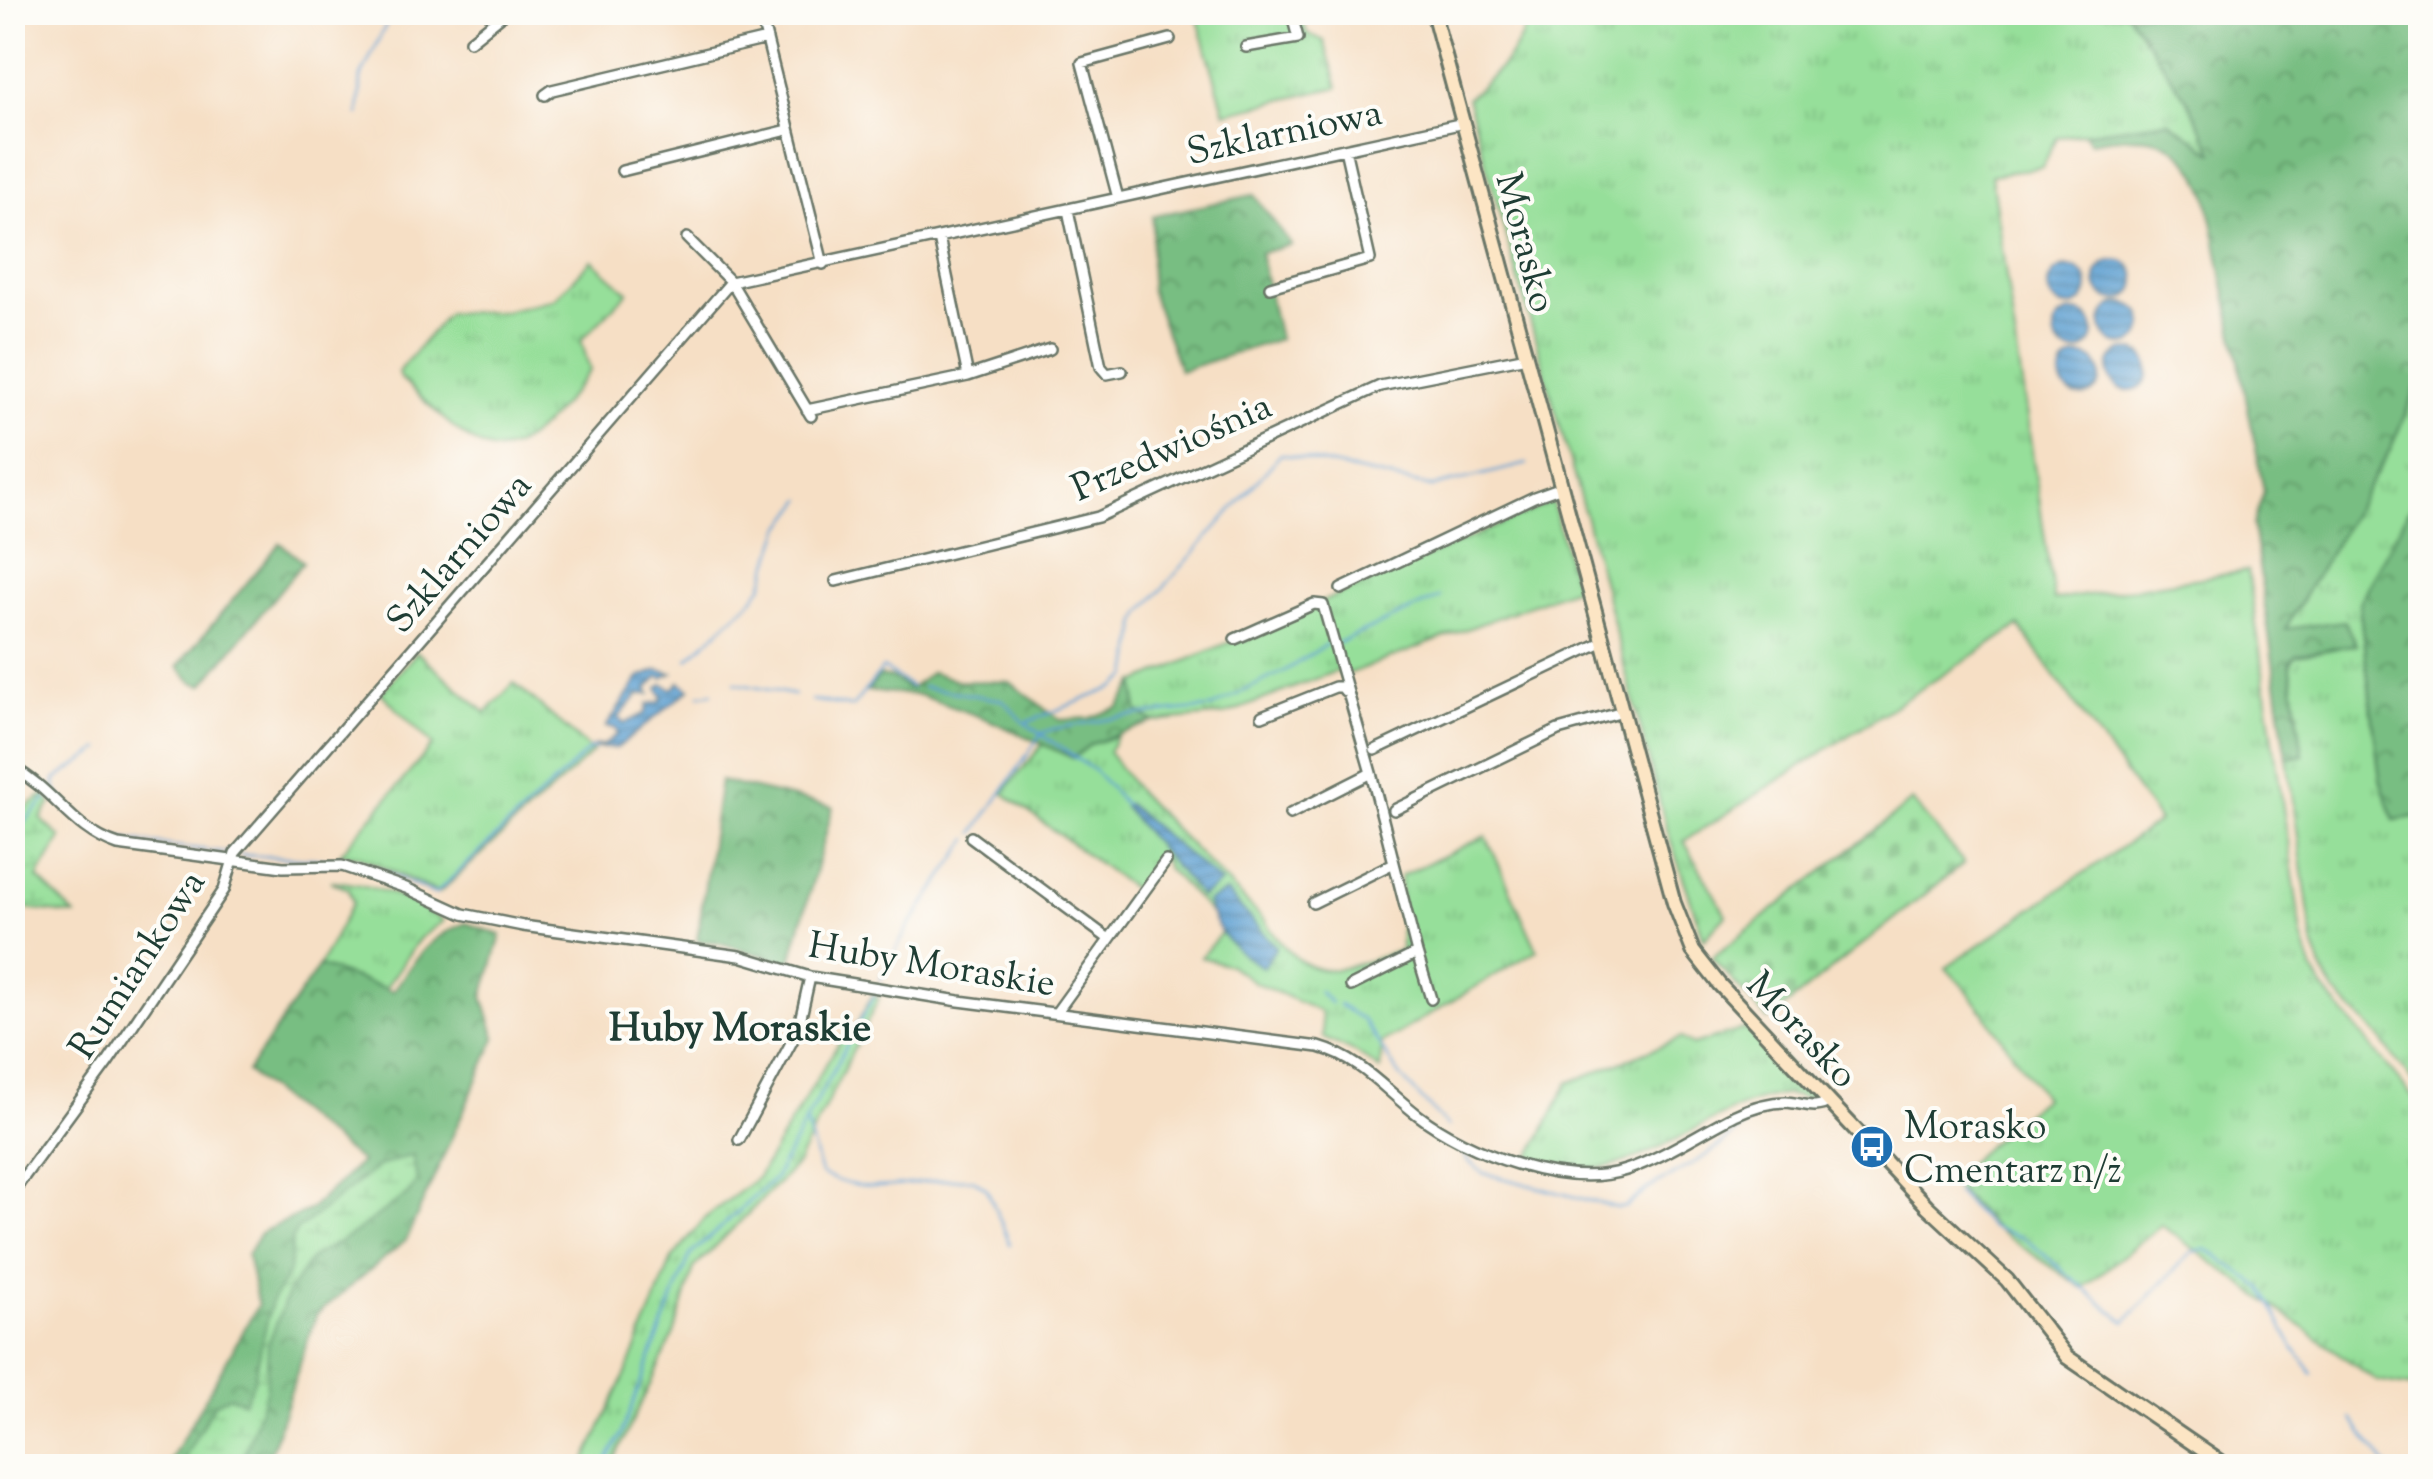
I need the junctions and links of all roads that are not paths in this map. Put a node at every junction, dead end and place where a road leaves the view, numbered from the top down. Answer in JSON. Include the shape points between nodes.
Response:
{"nodes":[{"id":1,"x":506,"y":12,"type":"edge"},
{"id":2,"x":760,"y":12,"type":"edge"},
{"id":3,"x":1292,"y":12,"type":"edge"},
{"id":4,"x":1433,"y":12,"type":"edge"},
{"id":5,"x":767,"y":39,"type":"junction"},
{"id":6,"x":1170,"y":39,"type":"dead end"},
{"id":7,"x":470,"y":41,"type":"dead end"},
{"id":8,"x":1246,"y":47,"type":"dead end"},
{"id":9,"x":545,"y":94,"type":"dead end"},
{"id":10,"x":1464,"y":123,"type":"junction"},
{"id":11,"x":788,"y":130,"type":"junction"},
{"id":12,"x":1345,"y":149,"type":"junction"},
{"id":13,"x":622,"y":171,"type":"dead end"},
{"id":14,"x":1118,"y":198,"type":"junction"},
{"id":15,"x":1068,"y":210,"type":"junction"},
{"id":16,"x":688,"y":238,"type":"dead end"},
{"id":17,"x":939,"y":238,"type":"junction"},
{"id":18,"x":823,"y":264,"type":"junction"},
{"id":19,"x":732,"y":282,"type":"junction"},
{"id":20,"x":1270,"y":287,"type":"dead end"},
{"id":21,"x":1050,"y":349,"type":"dead end"},
{"id":22,"x":1527,"y":358,"type":"junction"},
{"id":23,"x":1122,"y":371,"type":"dead end"},
{"id":24,"x":968,"y":376,"type":"junction"},
{"id":25,"x":1562,"y":488,"type":"junction"},
{"id":26,"x":836,"y":581,"type":"dead end"},
{"id":27,"x":1340,"y":589,"type":"dead end"},
{"id":28,"x":1235,"y":639,"type":"dead end"},
{"id":29,"x":1604,"y":640,"type":"junction"},
{"id":30,"x":1347,"y":693,"type":"junction"},
{"id":31,"x":1623,"y":712,"type":"junction"},
{"id":32,"x":1262,"y":716,"type":"dead end"},
{"id":33,"x":1375,"y":750,"type":"dead end"},
{"id":34,"x":12,"y":768,"type":"edge"},
{"id":35,"x":1371,"y":773,"type":"junction"},
{"id":36,"x":1394,"y":810,"type":"dead end"},
{"id":37,"x":1290,"y":814,"type":"dead end"},
{"id":38,"x":971,"y":837,"type":"dead end"},
{"id":39,"x":1166,"y":861,"type":"dead end"},
{"id":40,"x":233,"y":862,"type":"junction"},
{"id":41,"x":1394,"y":862,"type":"junction"},
{"id":42,"x":1313,"y":903,"type":"dead end"},
{"id":43,"x":1109,"y":939,"type":"junction"},
{"id":44,"x":1418,"y":953,"type":"junction"},
{"id":45,"x":810,"y":977,"type":"junction"},
{"id":46,"x":1351,"y":986,"type":"dead end"},
{"id":47,"x":1431,"y":999,"type":"dead end"},
{"id":48,"x":1056,"y":1013,"type":"junction"},
{"id":49,"x":1830,"y":1100,"type":"junction"},
{"id":50,"x":739,"y":1140,"type":"dead end"},
{"id":51,"x":12,"y":1193,"type":"edge"},
{"id":52,"x":2226,"y":1466,"type":"edge"}],
"edges":[{"from":1,"to":7,"type":"street"},
{"from":2,"to":5,"type":"street"},
{"from":3,"to":8,"type":"street","via":[[1298,38]]},
{"from":4,"to":10,"type":"street","name":"Morasko"},
{"from":5,"to":9,"type":"street"},
{"from":5,"to":11,"type":"street"},
{"from":6,"to":14,"type":"street","via":[[1082,63]]},
{"from":10,"to":12,"type":"street","name":"Szklarniowa"},
{"from":10,"to":22,"type":"street","name":"Morasko"},
{"from":11,"to":13,"type":"street"},
{"from":11,"to":18,"type":"street"},
{"from":12,"to":14,"type":"street","name":"Szklarniowa"},
{"from":12,"to":20,"type":"street","via":[[1370,259]]},
{"from":14,"to":15,"type":"street","name":"Szklarniowa"},
{"from":15,"to":17,"type":"street","name":"Szklarniowa"},
{"from":15,"to":23,"type":"street","via":[[1101,367],[1107,374]]},
{"from":16,"to":19,"type":"street"},
{"from":17,"to":18,"type":"street","name":"Szklarniowa"},
{"from":17,"to":24,"type":"street"},
{"from":18,"to":19,"type":"street","name":"Szklarniowa"},
{"from":19,"to":24,"type":"street","via":[[809,413]]},
{"from":19,"to":40,"type":"street","name":"Szklarniowa"},
{"from":21,"to":24,"type":"street"},
{"from":22,"to":25,"type":"street","name":"Morasko"},
{"from":22,"to":26,"type":"street","name":"Przedwiośnia","via":[[1380,386],[1098,517]]},
{"from":25,"to":27,"type":"street"},
{"from":25,"to":29,"type":"street","name":"Morasko"},
{"from":28,"to":30,"type":"street","via":[[1319,603]]},
{"from":29,"to":31,"type":"street","name":"Morasko"},
{"from":29,"to":33,"type":"street"},
{"from":30,"to":32,"type":"street","via":[[1335,687]]},
{"from":30,"to":35,"type":"street"},
{"from":31,"to":36,"type":"street","via":[[1558,730]]},
{"from":31,"to":49,"type":"street","name":"Morasko","via":[[1690,945]]},
{"from":34,"to":40,"type":"street","name":"Huby Moraskie","via":[[43,786],[95,837]]},
{"from":35,"to":37,"type":"street"},
{"from":35,"to":41,"type":"street"},
{"from":38,"to":43,"type":"street"},
{"from":39,"to":43,"type":"street"},
{"from":40,"to":45,"type":"street","name":"Huby Moraskie","via":[[342,866],[463,914],[740,956]]},
{"from":40,"to":51,"type":"street","name":"Rumiankowa","via":[[213,906]]},
{"from":41,"to":42,"type":"street"},
{"from":41,"to":44,"type":"street"},
{"from":43,"to":48,"type":"street"},
{"from":44,"to":46,"type":"street"},
{"from":44,"to":47,"type":"street"},
{"from":45,"to":48,"type":"street","name":"Huby Moraskie"},
{"from":45,"to":50,"type":"street","via":[[798,1030]]},
{"from":48,"to":49,"type":"street","name":"Huby Moraskie","via":[[1339,1053],[1431,1125],[1514,1162],[1562,1174],[1614,1173],[1743,1112],[1786,1102],[1816,1107]]},
{"from":49,"to":52,"type":"street","name":"Morasko","via":[[1926,1206],[2008,1280],[2067,1356]]}]}
